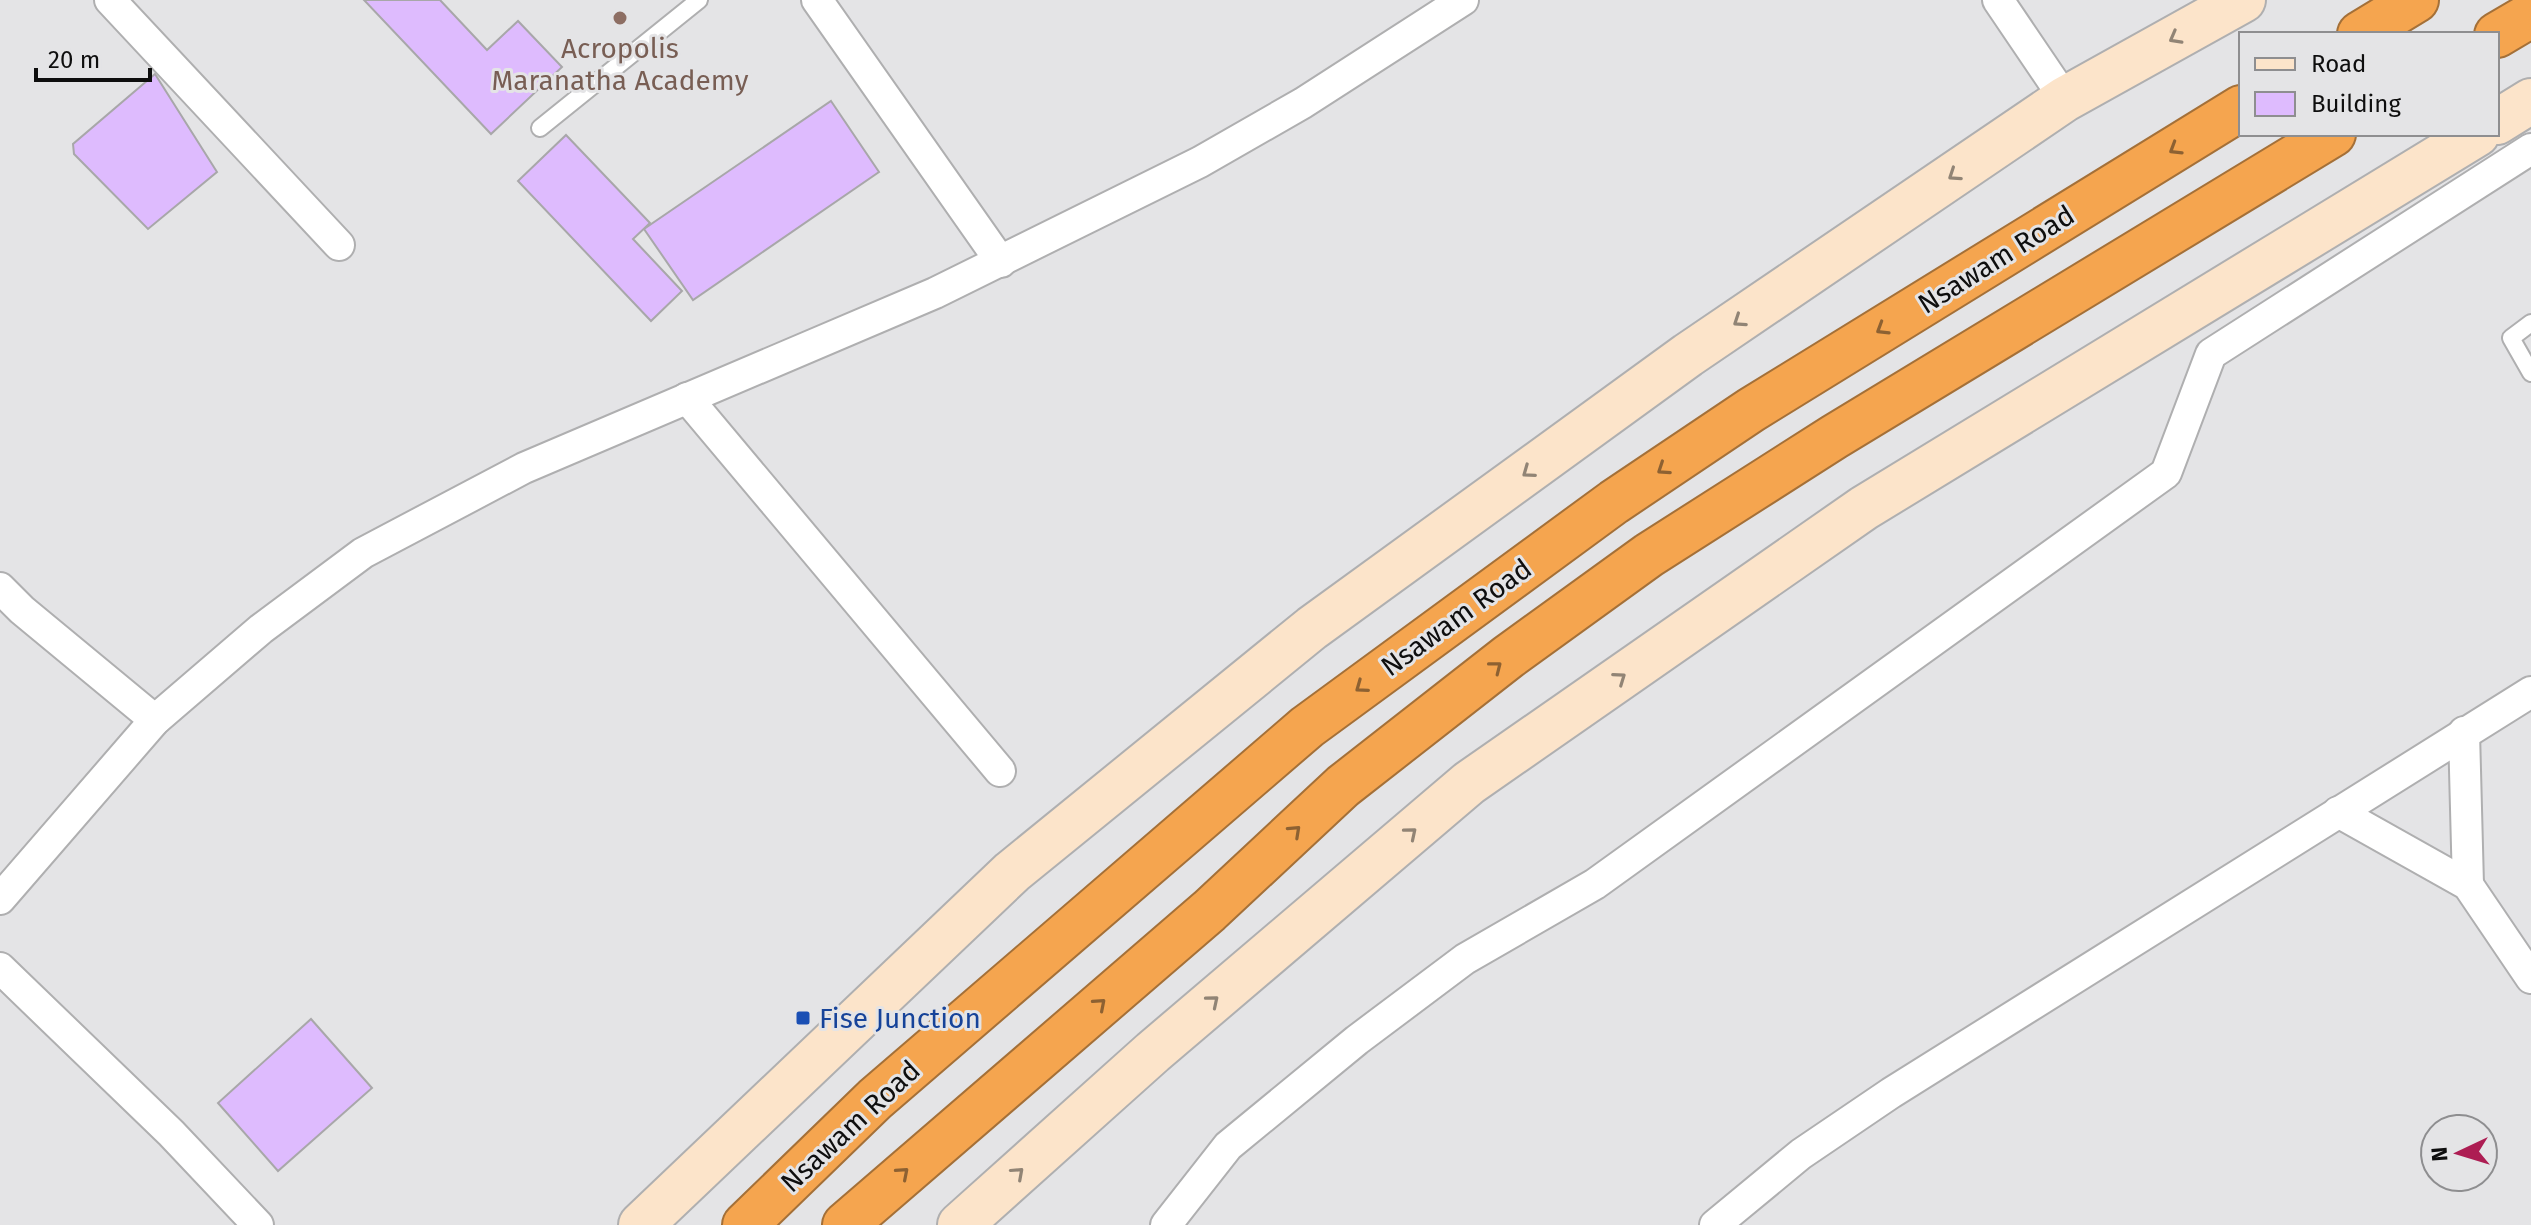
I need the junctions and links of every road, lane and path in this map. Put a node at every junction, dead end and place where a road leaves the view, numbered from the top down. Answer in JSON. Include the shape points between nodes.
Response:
{"nodes":[{"id":1,"x":110,"y":0,"type":"edge"},
{"id":2,"x":699,"y":0,"type":"edge"},
{"id":3,"x":817,"y":0,"type":"edge"},
{"id":4,"x":1463,"y":0,"type":"edge"},
{"id":5,"x":1998,"y":0,"type":"edge"},
{"id":6,"x":2243,"y":0,"type":"edge"},
{"id":7,"x":2416,"y":0,"type":"edge"},
{"id":8,"x":1428,"y":10,"type":"edge"},
{"id":9,"x":2531,"y":15,"type":"edge"},
{"id":10,"x":2363,"y":32,"type":"edge"},
{"id":11,"x":2499,"y":34,"type":"edge"},
{"id":12,"x":2065,"y":99,"type":"junction"},
{"id":13,"x":2531,"y":101,"type":"edge"},
{"id":14,"x":2239,"y":109,"type":"edge"},
{"id":15,"x":2499,"y":121,"type":"edge"},
{"id":16,"x":540,"y":128,"type":"dead end"},
{"id":17,"x":2330,"y":136,"type":"edge"},
{"id":18,"x":2474,"y":136,"type":"edge"},
{"id":19,"x":2531,"y":149,"type":"edge"},
{"id":20,"x":339,"y":245,"type":"dead end"},
{"id":21,"x":1001,"y":262,"type":"junction"},
{"id":22,"x":2531,"y":323,"type":"edge"},
{"id":23,"x":2531,"y":373,"type":"edge"},
{"id":24,"x":687,"y":398,"type":"junction"},
{"id":25,"x":0,"y":588,"type":"edge"},
{"id":26,"x":2531,"y":692,"type":"edge"},
{"id":27,"x":155,"y":720,"type":"junction"},
{"id":28,"x":2464,"y":732,"type":"junction"},
{"id":29,"x":1000,"y":771,"type":"dead end"},
{"id":30,"x":2338,"y":812,"type":"junction"},
{"id":31,"x":2468,"y":885,"type":"junction"},
{"id":32,"x":0,"y":899,"type":"edge"},
{"id":33,"x":0,"y":968,"type":"edge"},
{"id":34,"x":2531,"y":978,"type":"edge"},
{"id":35,"x":258,"y":1225,"type":"edge"},
{"id":36,"x":641,"y":1225,"type":"edge"},
{"id":37,"x":745,"y":1225,"type":"edge"},
{"id":38,"x":845,"y":1225,"type":"edge"},
{"id":39,"x":960,"y":1225,"type":"edge"},
{"id":40,"x":1166,"y":1225,"type":"edge"},
{"id":41,"x":1715,"y":1225,"type":"edge"}],
"edges":[{"from":1,"to":20,"type":"street"},
{"from":2,"to":16,"type":"lane"},
{"from":3,"to":21,"type":"street"},
{"from":4,"to":8,"type":"street"},
{"from":5,"to":12,"type":"street"},
{"from":6,"to":12,"type":"main road","one_way":true},
{"from":7,"to":10,"type":"highway"},
{"from":8,"to":21,"type":"street","via":[[1303,103]]},
{"from":9,"to":11,"type":"highway"},
{"from":12,"to":36,"type":"main road","one_way":true,"via":[[1688,355],[1312,628],[1012,872]]},
{"from":13,"to":15,"type":"main road"},
{"from":14,"to":37,"type":"highway","name":"Nsawam Road","one_way":true,"via":[[1739,418],[1614,502],[1307,727],[875,1099]]},
{"from":38,"to":17,"type":"highway","one_way":true,"via":[[1209,911],[1343,786],[1508,657],[1649,555],[1834,437]]},
{"from":39,"to":18,"type":"main road","one_way":true,"via":[[1153,1052],[1469,783],[1864,508]]},
{"from":19,"to":40,"type":"street","via":[[2211,354],[2166,473],[1595,884],[1465,959],[1357,1040],[1228,1146]]},
{"from":21,"to":24,"type":"street"},
{"from":22,"to":23,"type":"lane","via":[[2511,338]]},
{"from":24,"to":27,"type":"street","via":[[524,468],[363,553],[261,629]]},
{"from":24,"to":29,"type":"street"},
{"from":25,"to":27,"type":"street"},
{"from":26,"to":28,"type":"street"},
{"from":27,"to":32,"type":"street"},
{"from":28,"to":30,"type":"street"},
{"from":28,"to":31,"type":"street"},
{"from":30,"to":31,"type":"street"},
{"from":30,"to":41,"type":"street","via":[[1891,1093],[1801,1154]]},
{"from":31,"to":34,"type":"street"},
{"from":33,"to":35,"type":"street"}]}
